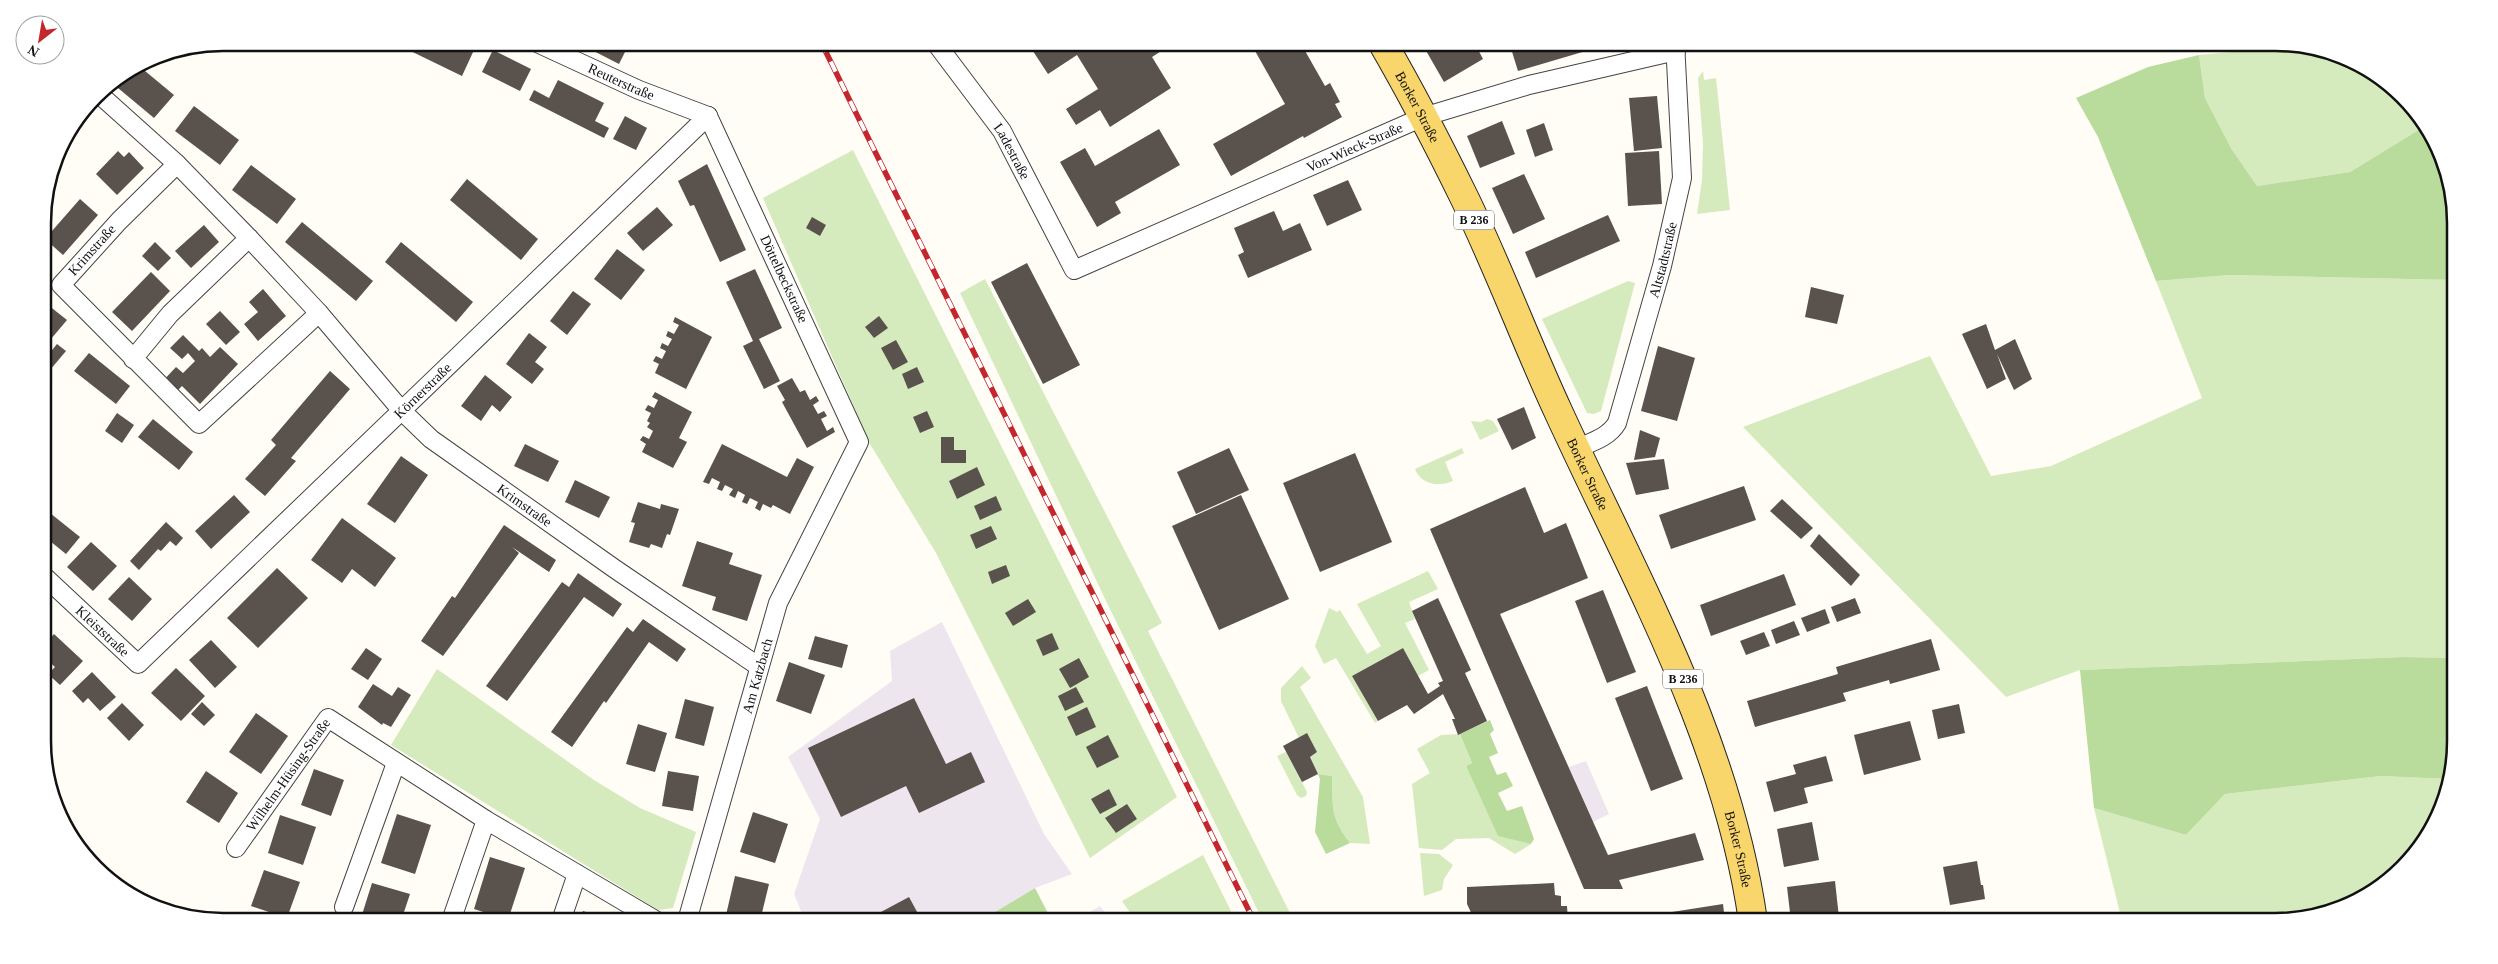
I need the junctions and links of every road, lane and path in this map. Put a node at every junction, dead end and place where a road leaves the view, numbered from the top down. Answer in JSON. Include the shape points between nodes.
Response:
{"nodes":[{"id":1,"x":554,"y":51,"type":"edge"},
{"id":2,"x":942,"y":51,"type":"edge"},
{"id":3,"x":1387,"y":51,"type":"edge"},
{"id":4,"x":1661,"y":51,"type":"edge"},
{"id":5,"x":1676,"y":51,"type":"edge"},
{"id":6,"x":105,"y":99,"type":"edge"},
{"id":7,"x":708,"y":116,"type":"junction"},
{"id":8,"x":1423,"y":116,"type":"junction"},
{"id":9,"x":176,"y":164,"type":"junction"},
{"id":10,"x":249,"y":238,"type":"junction"},
{"id":11,"x":1074,"y":270,"type":"joint"},
{"id":12,"x":319,"y":313,"type":"junction"},
{"id":13,"x":133,"y":359,"type":"junction"},
{"id":14,"x":402,"y":411,"type":"junction"},
{"id":15,"x":860,"y":442,"type":"joint"},
{"id":16,"x":1576,"y":449,"type":"junction"},
{"id":17,"x":51,"y":583,"type":"edge"},
{"id":18,"x":138,"y":664,"type":"joint"},
{"id":19,"x":758,"y":666,"type":"junction"},
{"id":20,"x":396,"y":763,"type":"junction"},
{"id":21,"x":486,"y":820,"type":"junction"},
{"id":22,"x":236,"y":848,"type":"dead end"},
{"id":23,"x":577,"y":874,"type":"junction"},
{"id":24,"x":344,"y":908,"type":"dead end"},
{"id":25,"x":1751,"y":912,"type":"edge"},
{"id":26,"x":454,"y":913,"type":"edge"},
{"id":27,"x":564,"y":913,"type":"edge"},
{"id":28,"x":643,"y":913,"type":"edge"},
{"id":29,"x":689,"y":913,"type":"edge"}],
"edges":[{"from":1,"to":7,"type":"street","name":"Reuterstraße","via":[[639,90]]},
{"from":2,"to":11,"type":"street","name":"Ladestraße","via":[[1002,130]]},
{"from":3,"to":8,"type":"main road","name":"Borker Straße","number":"B 236"},
{"from":4,"to":8,"type":"street","name":"Von-Wieck-Straße"},
{"from":5,"to":16,"type":"street","name":"Altstadtstraße","via":[[1682,178],[1662,266],[1617,423],[1603,437]]},
{"from":6,"to":9,"type":"street","name":"Krimstraße"},
{"from":7,"to":14,"type":"street","name":"Körnerstraße"},
{"from":7,"to":15,"type":"street","name":"Döttelbeckstraße"},
{"from":8,"to":11,"type":"street","name":"Von-Wieck-Straße"},
{"from":8,"to":16,"type":"main road","name":"Borker Straße","number":"B 236","via":[[1464,197]]},
{"from":9,"to":10,"type":"street","name":"Krimstraße"},
{"from":9,"to":13,"type":"street","name":"Krimstraße","via":[[61,285]]},
{"from":10,"to":12,"type":"street","name":"Krimstraße"},
{"from":10,"to":13,"type":"street","via":[[170,314]]},
{"from":12,"to":13,"type":"street","name":"Krimstraße","via":[[199,424]]},
{"from":12,"to":14,"type":"street","name":"Krimstraße"},
{"from":14,"to":18,"type":"street","name":"Körnerstraße"},
{"from":14,"to":19,"type":"street","name":"Krimstraße","via":[[431,439]]},
{"from":15,"to":19,"type":"street","name":"Am Katzbach","via":[[778,603]]},
{"from":16,"to":25,"type":"main road","name":"Borker Straße","number":"B 236","via":[[1680,671],[1724,791],[1747,880]]},
{"from":17,"to":18,"type":"street","name":"Kleiststraße"},
{"from":19,"to":29,"type":"street","name":"Am Katzbach"},
{"from":20,"to":21,"type":"street","name":"Wilhelm-Hüsing-Straße"},
{"from":20,"to":22,"type":"street","name":"Wilhelm-Hüsing-Straße","via":[[328,718]]},
{"from":20,"to":24,"type":"street"},
{"from":21,"to":23,"type":"street","name":"Wilhelm-Hüsing-Straße"},
{"from":21,"to":26,"type":"street"},
{"from":23,"to":27,"type":"street"},
{"from":23,"to":28,"type":"street","name":"Wilhelm-Hüsing-Straße"}]}
